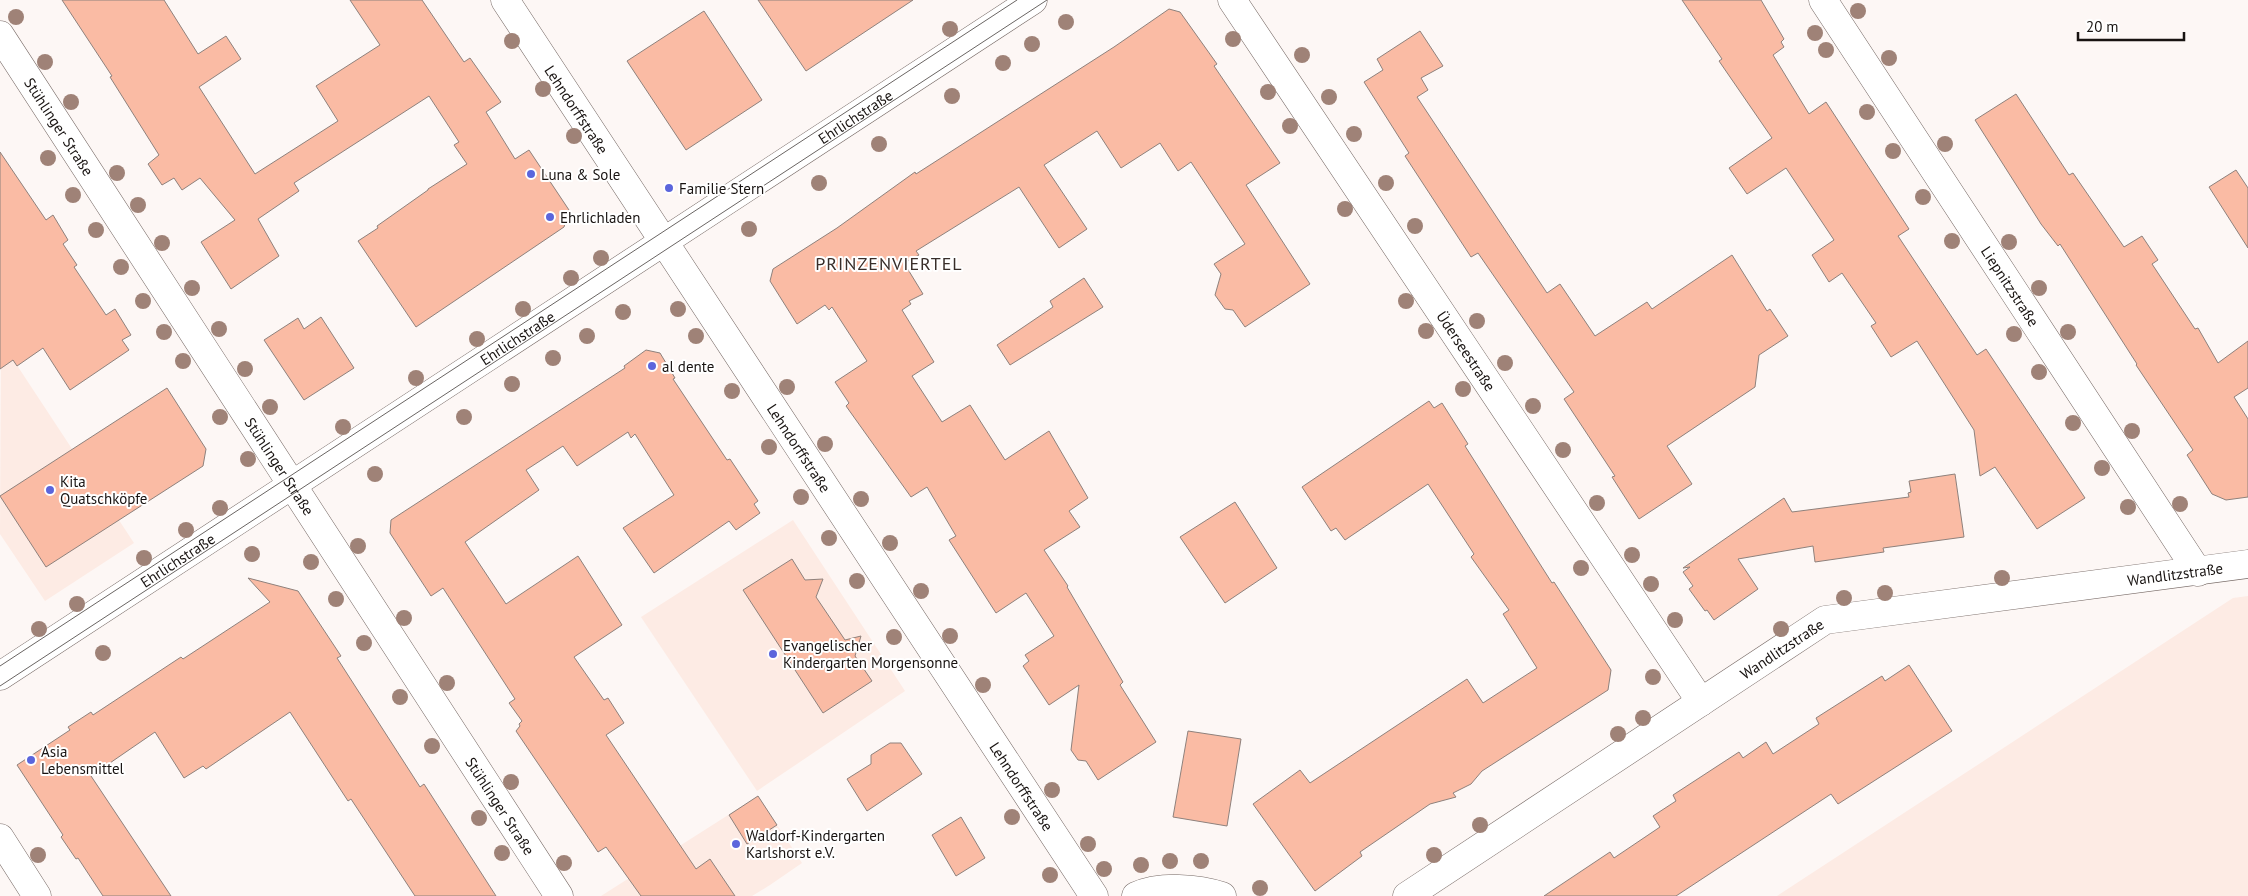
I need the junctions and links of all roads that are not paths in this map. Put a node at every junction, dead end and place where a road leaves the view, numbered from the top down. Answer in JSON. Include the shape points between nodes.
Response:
{"nodes":[{"id":1,"x":505,"y":0,"type":"edge"},
{"id":2,"x":1032,"y":0,"type":"edge"},
{"id":3,"x":1232,"y":0,"type":"edge"},
{"id":4,"x":1823,"y":0,"type":"edge"},
{"id":5,"x":0,"y":35,"type":"edge"},
{"id":6,"x":664,"y":241,"type":"junction"},
{"id":7,"x":292,"y":485,"type":"junction"},
{"id":8,"x":2248,"y":564,"type":"edge"},
{"id":9,"x":2198,"y":572,"type":"junction"},
{"id":10,"x":0,"y":676,"type":"edge"},
{"id":11,"x":1701,"y":702,"type":"junction"},
{"id":12,"x":0,"y":838,"type":"edge"},
{"id":13,"x":37,"y":896,"type":"edge"},
{"id":14,"x":559,"y":896,"type":"edge"},
{"id":15,"x":1094,"y":896,"type":"edge"},
{"id":16,"x":1136,"y":896,"type":"edge"},
{"id":17,"x":1222,"y":896,"type":"edge"},
{"id":18,"x":1407,"y":896,"type":"edge"}],
"edges":[{"from":1,"to":6,"type":"street","name":"Lehndorffstraße"},
{"from":2,"to":6,"type":"street","name":"Ehrlichstraße"},
{"from":3,"to":11,"type":"street","name":"Üderseestraße"},
{"from":4,"to":9,"type":"street","name":"Liepnitzstraße"},
{"from":5,"to":7,"type":"street","name":"Stühlinger Straße"},
{"from":6,"to":7,"type":"street","name":"Ehrlichstraße"},
{"from":6,"to":15,"type":"street","name":"Lehndorffstraße"},
{"from":7,"to":10,"type":"street","name":"Ehrlichstraße"},
{"from":7,"to":14,"type":"street","name":"Stühlinger Straße"},
{"from":8,"to":9,"type":"street","name":"Wandlitzstraße"},
{"from":9,"to":11,"type":"street","name":"Wandlitzstraße","via":[[1825,620]]},
{"from":11,"to":18,"type":"street","name":"Wandlitzstraße"},
{"from":12,"to":13,"type":"street"},
{"from":16,"to":17,"type":"street","via":[[1179,888]]}]}
